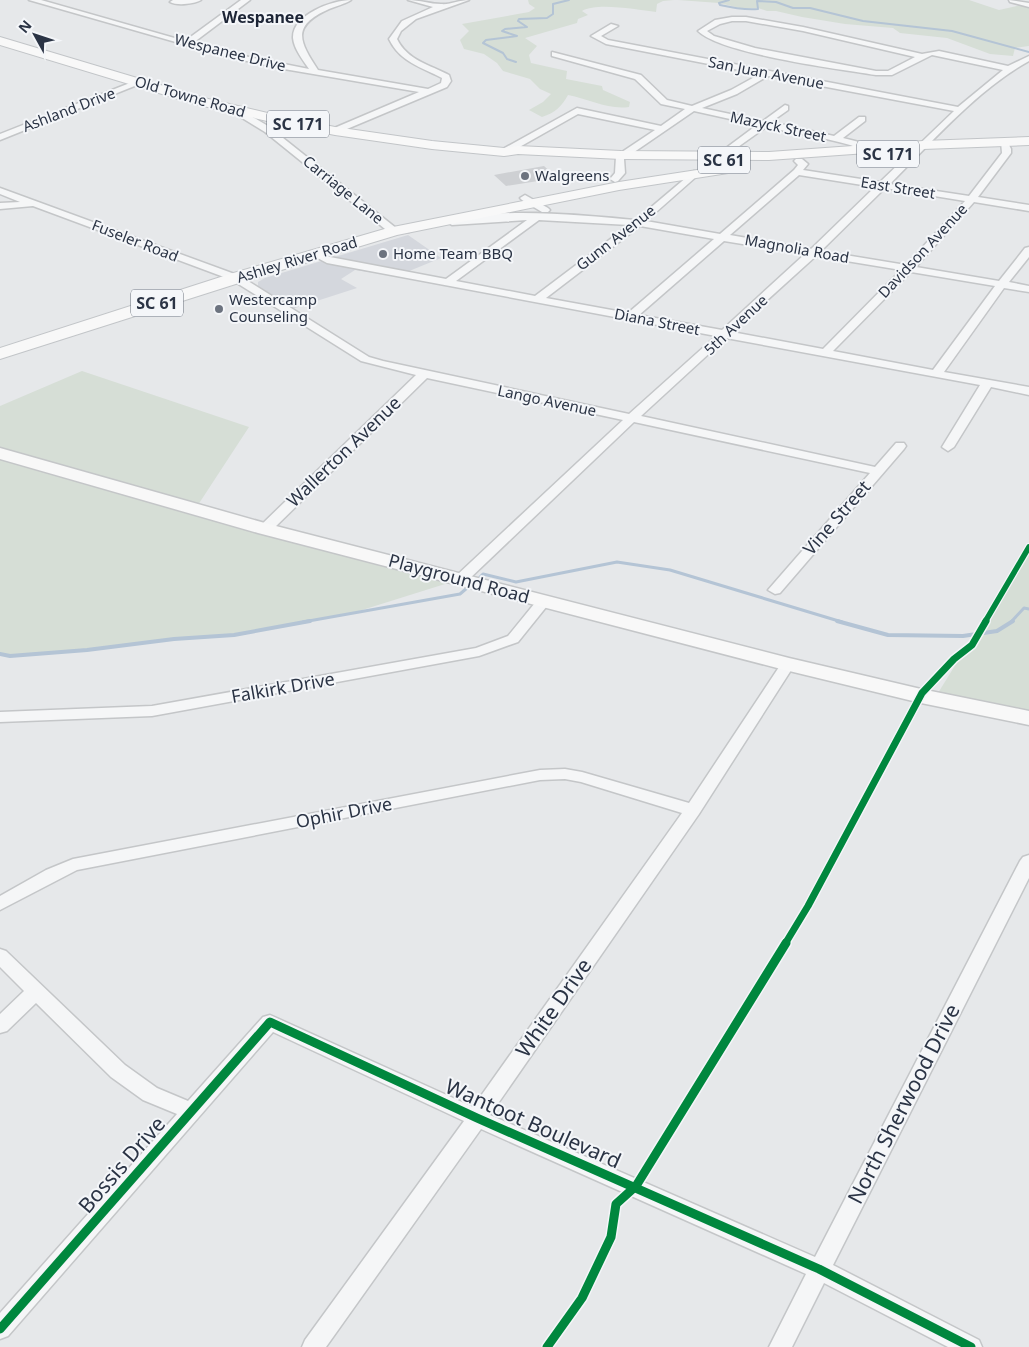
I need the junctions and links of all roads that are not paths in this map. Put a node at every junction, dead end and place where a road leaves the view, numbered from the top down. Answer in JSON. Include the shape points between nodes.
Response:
{"nodes":[{"id":1,"x":33,"y":0,"type":"edge"},
{"id":2,"x":197,"y":0,"type":"edge"},
{"id":3,"x":233,"y":0,"type":"edge"},
{"id":4,"x":347,"y":0,"type":"edge"},
{"id":5,"x":412,"y":0,"type":"edge"},
{"id":6,"x":464,"y":0,"type":"edge"},
{"id":7,"x":1013,"y":0,"type":"edge"},
{"id":8,"x":245,"y":1,"type":"edge"},
{"id":9,"x":174,"y":2,"type":"dead end"},
{"id":10,"x":1029,"y":5,"type":"edge"},
{"id":11,"x":444,"y":7,"type":"junction"},
{"id":12,"x":614,"y":26,"type":"dead end"},
{"id":13,"x":0,"y":41,"type":"edge"},
{"id":14,"x":187,"y":43,"type":"junction"},
{"id":15,"x":555,"y":54,"type":"dead end"},
{"id":16,"x":922,"y":56,"type":"junction"},
{"id":17,"x":1029,"y":58,"type":"edge"},
{"id":18,"x":837,"y":66,"type":"junction"},
{"id":19,"x":1009,"y":69,"type":"junction"},
{"id":20,"x":829,"y":71,"type":"dead end"},
{"id":21,"x":315,"y":72,"type":"junction"},
{"id":22,"x":767,"y":73,"type":"junction"},
{"id":23,"x":821,"y":76,"type":"dead end"},
{"id":24,"x":814,"y":82,"type":"junction"},
{"id":25,"x":138,"y":83,"type":"junction"},
{"id":26,"x":431,"y":92,"type":"junction"},
{"id":27,"x":786,"y":108,"type":"dead end"},
{"id":28,"x":691,"y":109,"type":"junction"},
{"id":29,"x":960,"y":110,"type":"junction"},
{"id":30,"x":236,"y":111,"type":"junction"},
{"id":31,"x":862,"y":119,"type":"dead end"},
{"id":32,"x":280,"y":120,"type":"junction"},
{"id":33,"x":762,"y":124,"type":"junction"},
{"id":34,"x":310,"y":126,"type":"junction"},
{"id":35,"x":660,"y":128,"type":"junction"},
{"id":36,"x":335,"y":131,"type":"junction"},
{"id":37,"x":271,"y":132,"type":"junction"},
{"id":38,"x":0,"y":137,"type":"edge"},
{"id":39,"x":836,"y":140,"type":"junction"},
{"id":40,"x":1029,"y":141,"type":"edge"},
{"id":41,"x":1004,"y":143,"type":"junction"},
{"id":42,"x":920,"y":149,"type":"junction"},
{"id":43,"x":864,"y":150,"type":"junction"},
{"id":44,"x":504,"y":152,"type":"junction"},
{"id":45,"x":721,"y":156,"type":"junction"},
{"id":46,"x":620,"y":159,"type":"junction"},
{"id":47,"x":770,"y":160,"type":"junction"},
{"id":48,"x":680,"y":166,"type":"junction"},
{"id":49,"x":798,"y":166,"type":"junction"},
{"id":50,"x":694,"y":174,"type":"junction"},
{"id":51,"x":615,"y":179,"type":"junction"},
{"id":52,"x":883,"y":186,"type":"junction"},
{"id":53,"x":0,"y":190,"type":"edge"},
{"id":54,"x":972,"y":199,"type":"junction"},
{"id":55,"x":34,"y":203,"type":"junction"},
{"id":56,"x":525,"y":205,"type":"junction"},
{"id":57,"x":0,"y":206,"type":"edge"},
{"id":58,"x":1029,"y":208,"type":"edge"},
{"id":59,"x":638,"y":223,"type":"junction"},
{"id":60,"x":394,"y":232,"type":"junction"},
{"id":61,"x":724,"y":236,"type":"junction"},
{"id":62,"x":1029,"y":250,"type":"edge"},
{"id":63,"x":814,"y":252,"type":"junction"},
{"id":64,"x":315,"y":254,"type":"junction"},
{"id":65,"x":909,"y":268,"type":"junction"},
{"id":66,"x":236,"y":278,"type":"junction"},
{"id":67,"x":447,"y":283,"type":"junction"},
{"id":68,"x":1002,"y":284,"type":"junction"},
{"id":69,"x":1029,"y":288,"type":"edge"},
{"id":70,"x":537,"y":299,"type":"junction"},
{"id":71,"x":630,"y":317,"type":"junction"},
{"id":72,"x":726,"y":335,"type":"junction"},
{"id":73,"x":826,"y":352,"type":"junction"},
{"id":74,"x":0,"y":354,"type":"edge"},
{"id":75,"x":936,"y":374,"type":"junction"},
{"id":76,"x":423,"y":375,"type":"junction"},
{"id":77,"x":987,"y":384,"type":"junction"},
{"id":78,"x":1029,"y":391,"type":"edge"},
{"id":79,"x":631,"y":419,"type":"junction"},
{"id":80,"x":900,"y":446,"type":"dead end"},
{"id":81,"x":948,"y":447,"type":"dead end"},
{"id":82,"x":0,"y":453,"type":"edge"},
{"id":83,"x":878,"y":471,"type":"junction"},
{"id":84,"x":265,"y":529,"type":"junction"},
{"id":85,"x":461,"y":579,"type":"junction"},
{"id":86,"x":775,"y":590,"type":"dead end"},
{"id":87,"x":544,"y":601,"type":"junction"},
{"id":88,"x":788,"y":664,"type":"junction"},
{"id":89,"x":1,"y":718,"type":"edge"},
{"id":90,"x":1029,"y":718,"type":"edge"},
{"id":91,"x":693,"y":810,"type":"junction"},
{"id":92,"x":1028,"y":867,"type":"edge"},
{"id":93,"x":0,"y":904,"type":"edge"},
{"id":94,"x":0,"y":956,"type":"edge"},
{"id":95,"x":35,"y":992,"type":"junction"},
{"id":96,"x":270,"y":1022,"type":"joint"},
{"id":97,"x":0,"y":1026,"type":"edge"},
{"id":98,"x":190,"y":1112,"type":"junction"},
{"id":99,"x":477,"y":1118,"type":"junction"},
{"id":100,"x":819,"y":1269,"type":"junction"},
{"id":101,"x":0,"y":1329,"type":"edge"},
{"id":102,"x":313,"y":1347,"type":"edge"},
{"id":103,"x":780,"y":1347,"type":"edge"},
{"id":104,"x":971,"y":1347,"type":"edge"}],
"edges":[{"from":1,"to":14,"type":"street","name":"Wespanee Drive"},
{"from":2,"to":9,"type":"street"},
{"from":3,"to":8,"type":"street"},
{"from":4,"to":21,"type":"street","via":[[311,16],[298,29],[299,43]]},
{"from":5,"to":11,"type":"street"},
{"from":6,"to":11,"type":"street"},
{"from":7,"to":10,"type":"street"},
{"from":8,"to":14,"type":"street"},
{"from":11,"to":26,"type":"street","via":[[408,20],[393,39],[403,54],[446,77],[444,85]]},
{"from":12,"to":22,"type":"street","name":"San Juan Avenue","via":[[595,36],[596,39]]},
{"from":13,"to":25,"type":"main road","name":"Old Towne Road","number":"SC 171"},
{"from":14,"to":21,"type":"street","name":"Wespanee Drive","via":[[228,55]]},
{"from":15,"to":28,"type":"street","name":"Mazyck Street","via":[[638,77],[647,83],[654,97]]},
{"from":16,"to":18,"type":"street","via":[[889,73]]},
{"from":16,"to":18,"type":"street","via":[[746,18],[718,22],[703,29],[702,33],[708,37],[742,48]]},
{"from":16,"to":19,"type":"street","via":[[936,53]]},
{"from":17,"to":19,"type":"street","name":"5th Avenue"},
{"from":18,"to":20,"type":"street"},
{"from":19,"to":29,"type":"street","name":"5th Avenue"},
{"from":21,"to":26,"type":"street","name":"Wespanee Drive"},
{"from":22,"to":24,"type":"street","name":"San Juan Avenue"},
{"from":22,"to":28,"type":"street","via":[[734,92]]},
{"from":23,"to":24,"type":"street"},
{"from":24,"to":29,"type":"street","name":"San Juan Avenue"},
{"from":25,"to":30,"type":"main road","name":"Old Towne Road","number":"SC 171"},
{"from":25,"to":38,"type":"street","name":"Ashland Drive"},
{"from":26,"to":36,"type":"street"},
{"from":27,"to":33,"type":"street"},
{"from":28,"to":33,"type":"street","name":"Mazyck Street"},
{"from":28,"to":35,"type":"street"},
{"from":29,"to":42,"type":"street","name":"5th Avenue"},
{"from":30,"to":32,"type":"main road","name":"Old Towne Road","number":"SC 171"},
{"from":30,"to":37,"type":"street","name":"Carriage Lane"},
{"from":31,"to":39,"type":"street"},
{"from":32,"to":34,"type":"main road","name":"Old Towne Road","number":"SC 171"},
{"from":32,"to":37,"type":"street"},
{"from":33,"to":39,"type":"street","name":"Mazyck Street"},
{"from":33,"to":45,"type":"street"},
{"from":34,"to":36,"type":"main road","name":"Old Towne Road","number":"SC 171"},
{"from":34,"to":37,"type":"main road"},
{"from":35,"to":44,"type":"street","via":[[577,111]]},
{"from":35,"to":46,"type":"street"},
{"from":36,"to":44,"type":"main road","name":"Old Towne Road","number":"SC 171"},
{"from":37,"to":60,"type":"street","name":"Carriage Lane"},
{"from":39,"to":43,"type":"street","name":"Mazyck Street","via":[[856,144]]},
{"from":40,"to":41,"type":"main road"},
{"from":41,"to":42,"type":"main road","number":"SC 171","via":[[981,148]]},
{"from":41,"to":54,"type":"street","name":"Davidson Avenue","via":[[1006,153]]},
{"from":42,"to":43,"type":"main road","number":"SC 171"},
{"from":42,"to":49,"type":"main road","number":"SC 171"},
{"from":42,"to":52,"type":"street","name":"5th Avenue"},
{"from":43,"to":47,"type":"main road","number":"SC 171"},
{"from":44,"to":46,"type":"main road","number":"SC 171","via":[[516,157]]},
{"from":45,"to":46,"type":"main road","number":"SC 171"},
{"from":45,"to":47,"type":"main road","number":"SC 171"},
{"from":46,"to":48,"type":"main road","number":"SC 171"},
{"from":46,"to":51,"type":"street","via":[[620,173]]},
{"from":47,"to":48,"type":"main road","number":"SC 171"},
{"from":47,"to":49,"type":"main road","number":"SC 171"},
{"from":47,"to":50,"type":"main road","name":"Ashley River Road","number":"SC 61"},
{"from":48,"to":51,"type":"main road","name":"Ashley River Road","number":"SC 61"},
{"from":49,"to":52,"type":"street","name":"East Street"},
{"from":49,"to":61,"type":"street"},
{"from":50,"to":56,"type":"main road","name":"Ashley River Road","number":"SC 61"},
{"from":50,"to":59,"type":"street","name":"Gunn Avenue"},
{"from":51,"to":56,"type":"main road","name":"Ashley River Road","number":"SC 61"},
{"from":52,"to":54,"type":"street","name":"East Street"},
{"from":52,"to":63,"type":"street","name":"5th Avenue"},
{"from":53,"to":55,"type":"street","name":"Fuseler Road"},
{"from":54,"to":58,"type":"street","name":"East Street"},
{"from":54,"to":65,"type":"street","name":"Davidson Avenue"},
{"from":55,"to":57,"type":"street","name":"Fuseler Road"},
{"from":55,"to":66,"type":"street","name":"Fuseler Road"},
{"from":56,"to":59,"type":"street","name":"Magnolia Road","via":[[563,216]]},
{"from":56,"to":60,"type":"street","name":"Magnolia Road","via":[[467,220]]},
{"from":56,"to":60,"type":"main road","name":"Ashley River Road","number":"SC 61","via":[[408,225]]},
{"from":56,"to":67,"type":"street"},
{"from":59,"to":61,"type":"street","name":"Magnolia Road"},
{"from":59,"to":70,"type":"street","name":"Gunn Avenue"},
{"from":60,"to":64,"type":"main road","name":"Ashley River Road","number":"SC 61"},
{"from":61,"to":63,"type":"street","name":"Magnolia Road"},
{"from":61,"to":71,"type":"street"},
{"from":62,"to":68,"type":"street"},
{"from":63,"to":65,"type":"street","name":"Magnolia Road"},
{"from":63,"to":72,"type":"street","name":"5th Avenue"},
{"from":64,"to":66,"type":"main road","name":"Ashley River Road","number":"SC 61"},
{"from":64,"to":67,"type":"street","name":"Diana Street","via":[[327,260]]},
{"from":65,"to":68,"type":"street","name":"Magnolia Road"},
{"from":65,"to":73,"type":"street","name":"Davidson Avenue"},
{"from":66,"to":74,"type":"main road","name":"Ashley River Road","number":"SC 61"},
{"from":66,"to":76,"type":"street","name":"Lango Avenue","via":[[366,359]]},
{"from":67,"to":70,"type":"street","name":"Diana Street"},
{"from":68,"to":69,"type":"street","name":"Magnolia Road"},
{"from":68,"to":75,"type":"street"},
{"from":70,"to":71,"type":"street","name":"Diana Street"},
{"from":71,"to":72,"type":"street","name":"Diana Street"},
{"from":72,"to":73,"type":"street","name":"Diana Street"},
{"from":72,"to":79,"type":"street","name":"5th Avenue"},
{"from":73,"to":75,"type":"street","name":"Diana Street"},
{"from":75,"to":77,"type":"street","name":"Diana Street"},
{"from":76,"to":79,"type":"street","name":"Lango Avenue"},
{"from":76,"to":84,"type":"street","name":"Wallerton Avenue"},
{"from":77,"to":78,"type":"street","name":"Diana Street"},
{"from":77,"to":81,"type":"street"},
{"from":79,"to":83,"type":"street","name":"Lango Avenue"},
{"from":79,"to":85,"type":"street","name":"5th Avenue"},
{"from":80,"to":83,"type":"street","name":"Vine Street"},
{"from":82,"to":84,"type":"main road","name":"Playground Road"},
{"from":83,"to":86,"type":"street","name":"Vine Street"},
{"from":84,"to":85,"type":"main road","name":"Playground Road"},
{"from":85,"to":87,"type":"main road","name":"Playground Road"},
{"from":87,"to":88,"type":"main road","name":"Playground Road"},
{"from":87,"to":89,"type":"street","name":"Falkirk Drive","via":[[513,639],[479,652],[152,711]]},
{"from":88,"to":90,"type":"main road","name":"Playground Road"},
{"from":88,"to":91,"type":"street","name":"White Drive"},
{"from":91,"to":93,"type":"street","name":"Ophir Drive","via":[[582,777],[540,775],[73,865]]},
{"from":91,"to":99,"type":"street","name":"White Drive"},
{"from":92,"to":100,"type":"street","name":"North Sherwood Drive"},
{"from":94,"to":95,"type":"street"},
{"from":95,"to":97,"type":"street"},
{"from":95,"to":98,"type":"street","via":[[118,1071],[150,1094]]},
{"from":96,"to":98,"type":"street","name":"Bossis Drive"},
{"from":96,"to":99,"type":"street","name":"Wantoot Boulevard"},
{"from":98,"to":101,"type":"street","name":"Bossis Drive"},
{"from":99,"to":100,"type":"street","name":"Wantoot Boulevard"},
{"from":99,"to":102,"type":"street","name":"White Drive"},
{"from":100,"to":103,"type":"street","name":"North Sherwood Drive"},
{"from":100,"to":104,"type":"street","name":"Wantoot Boulevard"}]}
